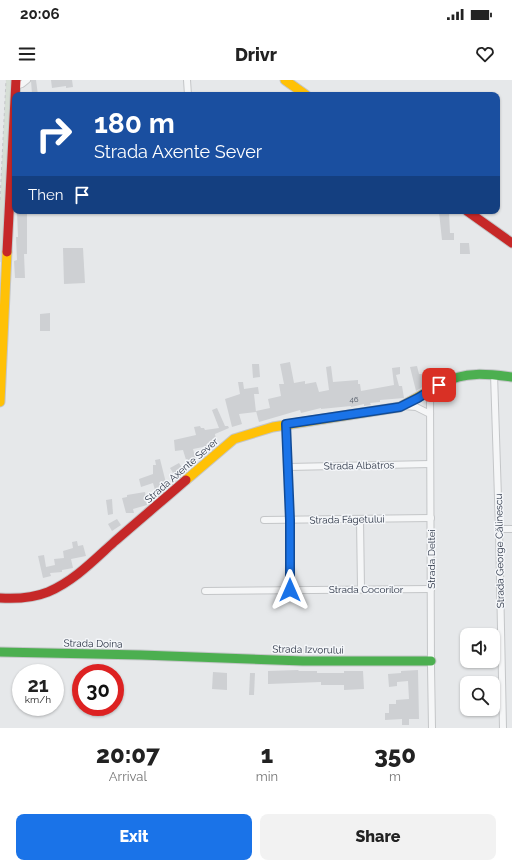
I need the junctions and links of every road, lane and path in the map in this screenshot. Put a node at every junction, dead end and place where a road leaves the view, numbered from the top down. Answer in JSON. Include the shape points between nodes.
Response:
{"nodes":[{"id":1,"x":6,"y":80,"type":"edge"},
{"id":2,"x":27,"y":80,"type":"edge"},
{"id":3,"x":187,"y":80,"type":"edge"},
{"id":4,"x":285,"y":80,"type":"edge"},
{"id":5,"x":15,"y":83,"type":"edge"},
{"id":6,"x":188,"y":92,"type":"edge"},
{"id":7,"x":302,"y":92,"type":"edge"},
{"id":8,"x":12,"y":128,"type":"edge"},
{"id":9,"x":0,"y":200,"type":"edge"},
{"id":10,"x":471,"y":214,"type":"edge"},
{"id":11,"x":512,"y":243,"type":"edge"},
{"id":12,"x":3,"y":263,"type":"edge"},
{"id":13,"x":494,"y":374,"type":"junction"},
{"id":14,"x":512,"y":377,"type":"edge"},
{"id":15,"x":430,"y":391,"type":"junction"},
{"id":16,"x":0,"y":402,"type":"edge"},
{"id":17,"x":400,"y":407,"type":"junction"},
{"id":18,"x":430,"y":414,"type":"junction"},
{"id":19,"x":286,"y":424,"type":"junction"},
{"id":20,"x":430,"y":464,"type":"junction"},
{"id":21,"x":288,"y":467,"type":"junction"},
{"id":22,"x":431,"y":518,"type":"junction"},
{"id":23,"x":360,"y":519,"type":"junction"},
{"id":24,"x":264,"y":520,"type":"dead end"},
{"id":25,"x":290,"y":520,"type":"junction"},
{"id":26,"x":499,"y":529,"type":"junction"},
{"id":27,"x":512,"y":529,"type":"edge"},
{"id":28,"x":361,"y":589,"type":"junction"},
{"id":29,"x":431,"y":589,"type":"junction"},
{"id":30,"x":290,"y":590,"type":"junction"},
{"id":31,"x":205,"y":591,"type":"dead end"},
{"id":32,"x":0,"y":598,"type":"edge"},
{"id":33,"x":0,"y":652,"type":"edge"},
{"id":34,"x":185,"y":657,"type":"joint"},
{"id":35,"x":431,"y":661,"type":"junction"},
{"id":36,"x":432,"y":728,"type":"edge"},
{"id":37,"x":502,"y":728,"type":"edge"}],
"edges":[{"from":1,"to":9,"type":"path"},
{"from":2,"to":5,"type":"street","via":[[22,84]]},
{"from":3,"to":6,"type":"street"},
{"from":4,"to":7,"type":"street"},
{"from":8,"to":12,"type":"street"},
{"from":10,"to":11,"type":"street"},
{"from":12,"to":16,"type":"street"},
{"from":13,"to":14,"type":"street","name":"Strada Axente Sever"},
{"from":13,"to":15,"type":"street","name":"Strada Axente Sever","via":[[462,375]]},
{"from":13,"to":26,"type":"street","name":"Strada George Călinescu"},
{"from":15,"to":17,"type":"street","name":"Strada Axente Sever"},
{"from":15,"to":18,"type":"street","name":"Strada Deltei"},
{"from":17,"to":18,"type":"street","name":"Strada Axente Sever","via":[[416,407]]},
{"from":17,"to":19,"type":"street","name":"Strada Axente Sever"},
{"from":18,"to":20,"type":"street","name":"Strada Deltei"},
{"from":19,"to":21,"type":"street"},
{"from":19,"to":32,"type":"street","name":"Strada Axente Sever","via":[[246,435],[223,447],[62,585],[28,598]]},
{"from":20,"to":21,"type":"street","name":"Strada Albatros"},
{"from":20,"to":22,"type":"street","name":"Strada Deltei"},
{"from":21,"to":25,"type":"street"},
{"from":22,"to":23,"type":"street","name":"Strada Făgetului"},
{"from":22,"to":29,"type":"street","name":"Strada Deltei"},
{"from":23,"to":25,"type":"street","name":"Strada Făgetului"},
{"from":23,"to":28,"type":"street"},
{"from":24,"to":25,"type":"street","name":"Strada Făgetului"},
{"from":25,"to":30,"type":"street"},
{"from":26,"to":27,"type":"street"},
{"from":26,"to":37,"type":"street","name":"Strada George Călinescu"},
{"from":28,"to":29,"type":"street","name":"Strada Cocorilor"},
{"from":28,"to":30,"type":"street","name":"Strada Cocorilor"},
{"from":29,"to":35,"type":"street","name":"Strada Deltei"},
{"from":30,"to":31,"type":"street","name":"Strada Cocorilor"},
{"from":33,"to":34,"type":"street","name":"Strada Doina"},
{"from":34,"to":35,"type":"street","name":"Strada Izvorului","via":[[303,661]]},
{"from":35,"to":36,"type":"street","name":"Strada Deltei"}]}
